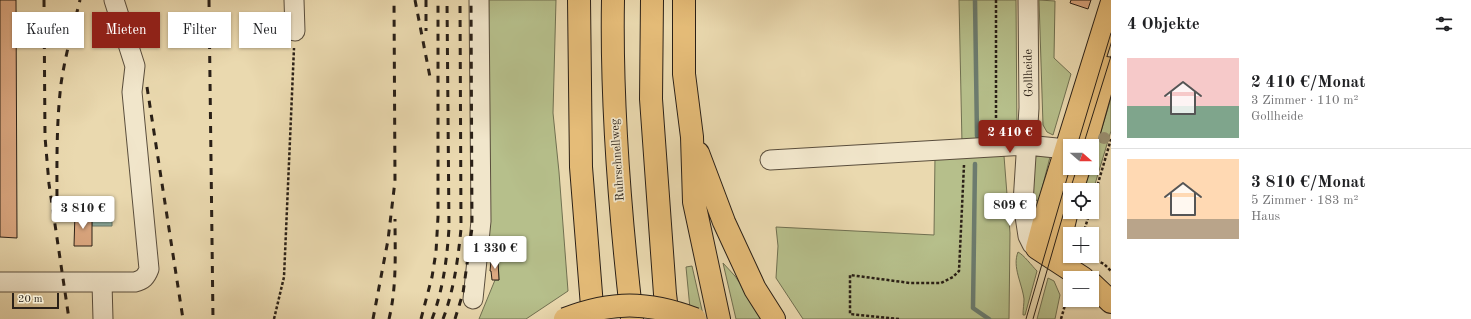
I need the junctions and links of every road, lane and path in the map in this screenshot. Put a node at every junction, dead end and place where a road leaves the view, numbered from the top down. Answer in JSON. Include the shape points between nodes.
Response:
{"nodes":[{"id":1,"x":114,"y":0,"type":"edge"},
{"id":2,"x":294,"y":0,"type":"edge"},
{"id":3,"x":479,"y":0,"type":"edge"},
{"id":4,"x":579,"y":0,"type":"edge"},
{"id":5,"x":613,"y":0,"type":"edge"},
{"id":6,"x":652,"y":0,"type":"edge"},
{"id":7,"x":684,"y":0,"type":"edge"},
{"id":8,"x":996,"y":0,"type":"edge"},
{"id":9,"x":1028,"y":0,"type":"edge"},
{"id":10,"x":1111,"y":5,"type":"edge"},
{"id":11,"x":295,"y":31,"type":"joint"},
{"id":12,"x":1111,"y":56,"type":"edge"},
{"id":13,"x":692,"y":137,"type":"junction"},
{"id":14,"x":1078,"y":139,"type":"edge"},
{"id":15,"x":1079,"y":139,"type":"edge"},
{"id":16,"x":1111,"y":140,"type":"edge"},
{"id":17,"x":1027,"y":145,"type":"junction"},
{"id":18,"x":1063,"y":146,"type":"edge"},
{"id":19,"x":996,"y":147,"type":"junction"},
{"id":20,"x":964,"y":148,"type":"junction"},
{"id":21,"x":770,"y":160,"type":"dead end"},
{"id":22,"x":1065,"y":175,"type":"edge"},
{"id":23,"x":1098,"y":183,"type":"edge"},
{"id":24,"x":1065,"y":219,"type":"edge"},
{"id":25,"x":1037,"y":248,"type":"junction"},
{"id":26,"x":1059,"y":262,"type":"junction"},
{"id":27,"x":1099,"y":262,"type":"edge"},
{"id":28,"x":1066,"y":271,"type":"edge"},
{"id":29,"x":1111,"y":271,"type":"edge"},
{"id":30,"x":0,"y":282,"type":"edge"},
{"id":31,"x":102,"y":283,"type":"junction"},
{"id":32,"x":1099,"y":291,"type":"edge"},
{"id":33,"x":473,"y":299,"type":"dead end"},
{"id":34,"x":1111,"y":302,"type":"edge"},
{"id":35,"x":1065,"y":307,"type":"edge"},
{"id":36,"x":103,"y":319,"type":"edge"},
{"id":37,"x":274,"y":319,"type":"edge"},
{"id":38,"x":564,"y":319,"type":"edge"},
{"id":39,"x":593,"y":319,"type":"edge"},
{"id":40,"x":632,"y":319,"type":"edge"},
{"id":41,"x":668,"y":319,"type":"edge"},
{"id":42,"x":695,"y":319,"type":"edge"},
{"id":43,"x":719,"y":319,"type":"edge"},
{"id":44,"x":774,"y":319,"type":"edge"},
{"id":45,"x":899,"y":319,"type":"edge"},
{"id":46,"x":1061,"y":319,"type":"edge"}],
"edges":[{"from":1,"to":31,"type":"street","via":[[135,66],[132,92],[149,269],[147,276],[142,280]]},
{"from":2,"to":11,"type":"street"},
{"from":3,"to":33,"type":"street","via":[[482,221]]},
{"from":4,"to":39,"type":"main road","via":[[581,167]]},
{"from":5,"to":40,"type":"main road","name":"Ruhrschnellweg","via":[[615,114]]},
{"from":6,"to":41,"type":"main road","via":[[651,99]]},
{"from":7,"to":13,"type":"main road","via":[[684,74]]},
{"from":8,"to":19,"type":"path"},
{"from":9,"to":17,"type":"street","name":"Gollheide"},
{"from":10,"to":14,"type":"main road"},
{"from":11,"to":37,"type":"path","via":[[284,277]]},
{"from":12,"to":15,"type":"main road"},
{"from":13,"to":43,"type":"main road","via":[[694,202]]},
{"from":13,"to":44,"type":"main road","via":[[727,228],[755,289]]},
{"from":16,"to":23,"type":"path"},
{"from":17,"to":18,"type":"street"},
{"from":17,"to":19,"type":"street"},
{"from":17,"to":25,"type":"street","name":"Gollheide","via":[[1024,166],[1024,219],[1028,236]]},
{"from":19,"to":20,"type":"street"},
{"from":20,"to":21,"type":"street"},
{"from":20,"to":45,"type":"path","via":[[959,271],[941,283],[910,283],[850,275],[850,314]]},
{"from":22,"to":25,"type":"main road"},
{"from":24,"to":26,"type":"main road"},
{"from":25,"to":26,"type":"main road"},
{"from":26,"to":28,"type":"main road"},
{"from":27,"to":29,"type":"path"},
{"from":30,"to":31,"type":"street"},
{"from":31,"to":36,"type":"street"},
{"from":32,"to":34,"type":"main road"},
{"from":35,"to":46,"type":"path"},
{"from":38,"to":42,"type":"main road","bridge":true,"via":[[582,312],[622,305],[657,308]]}]}
